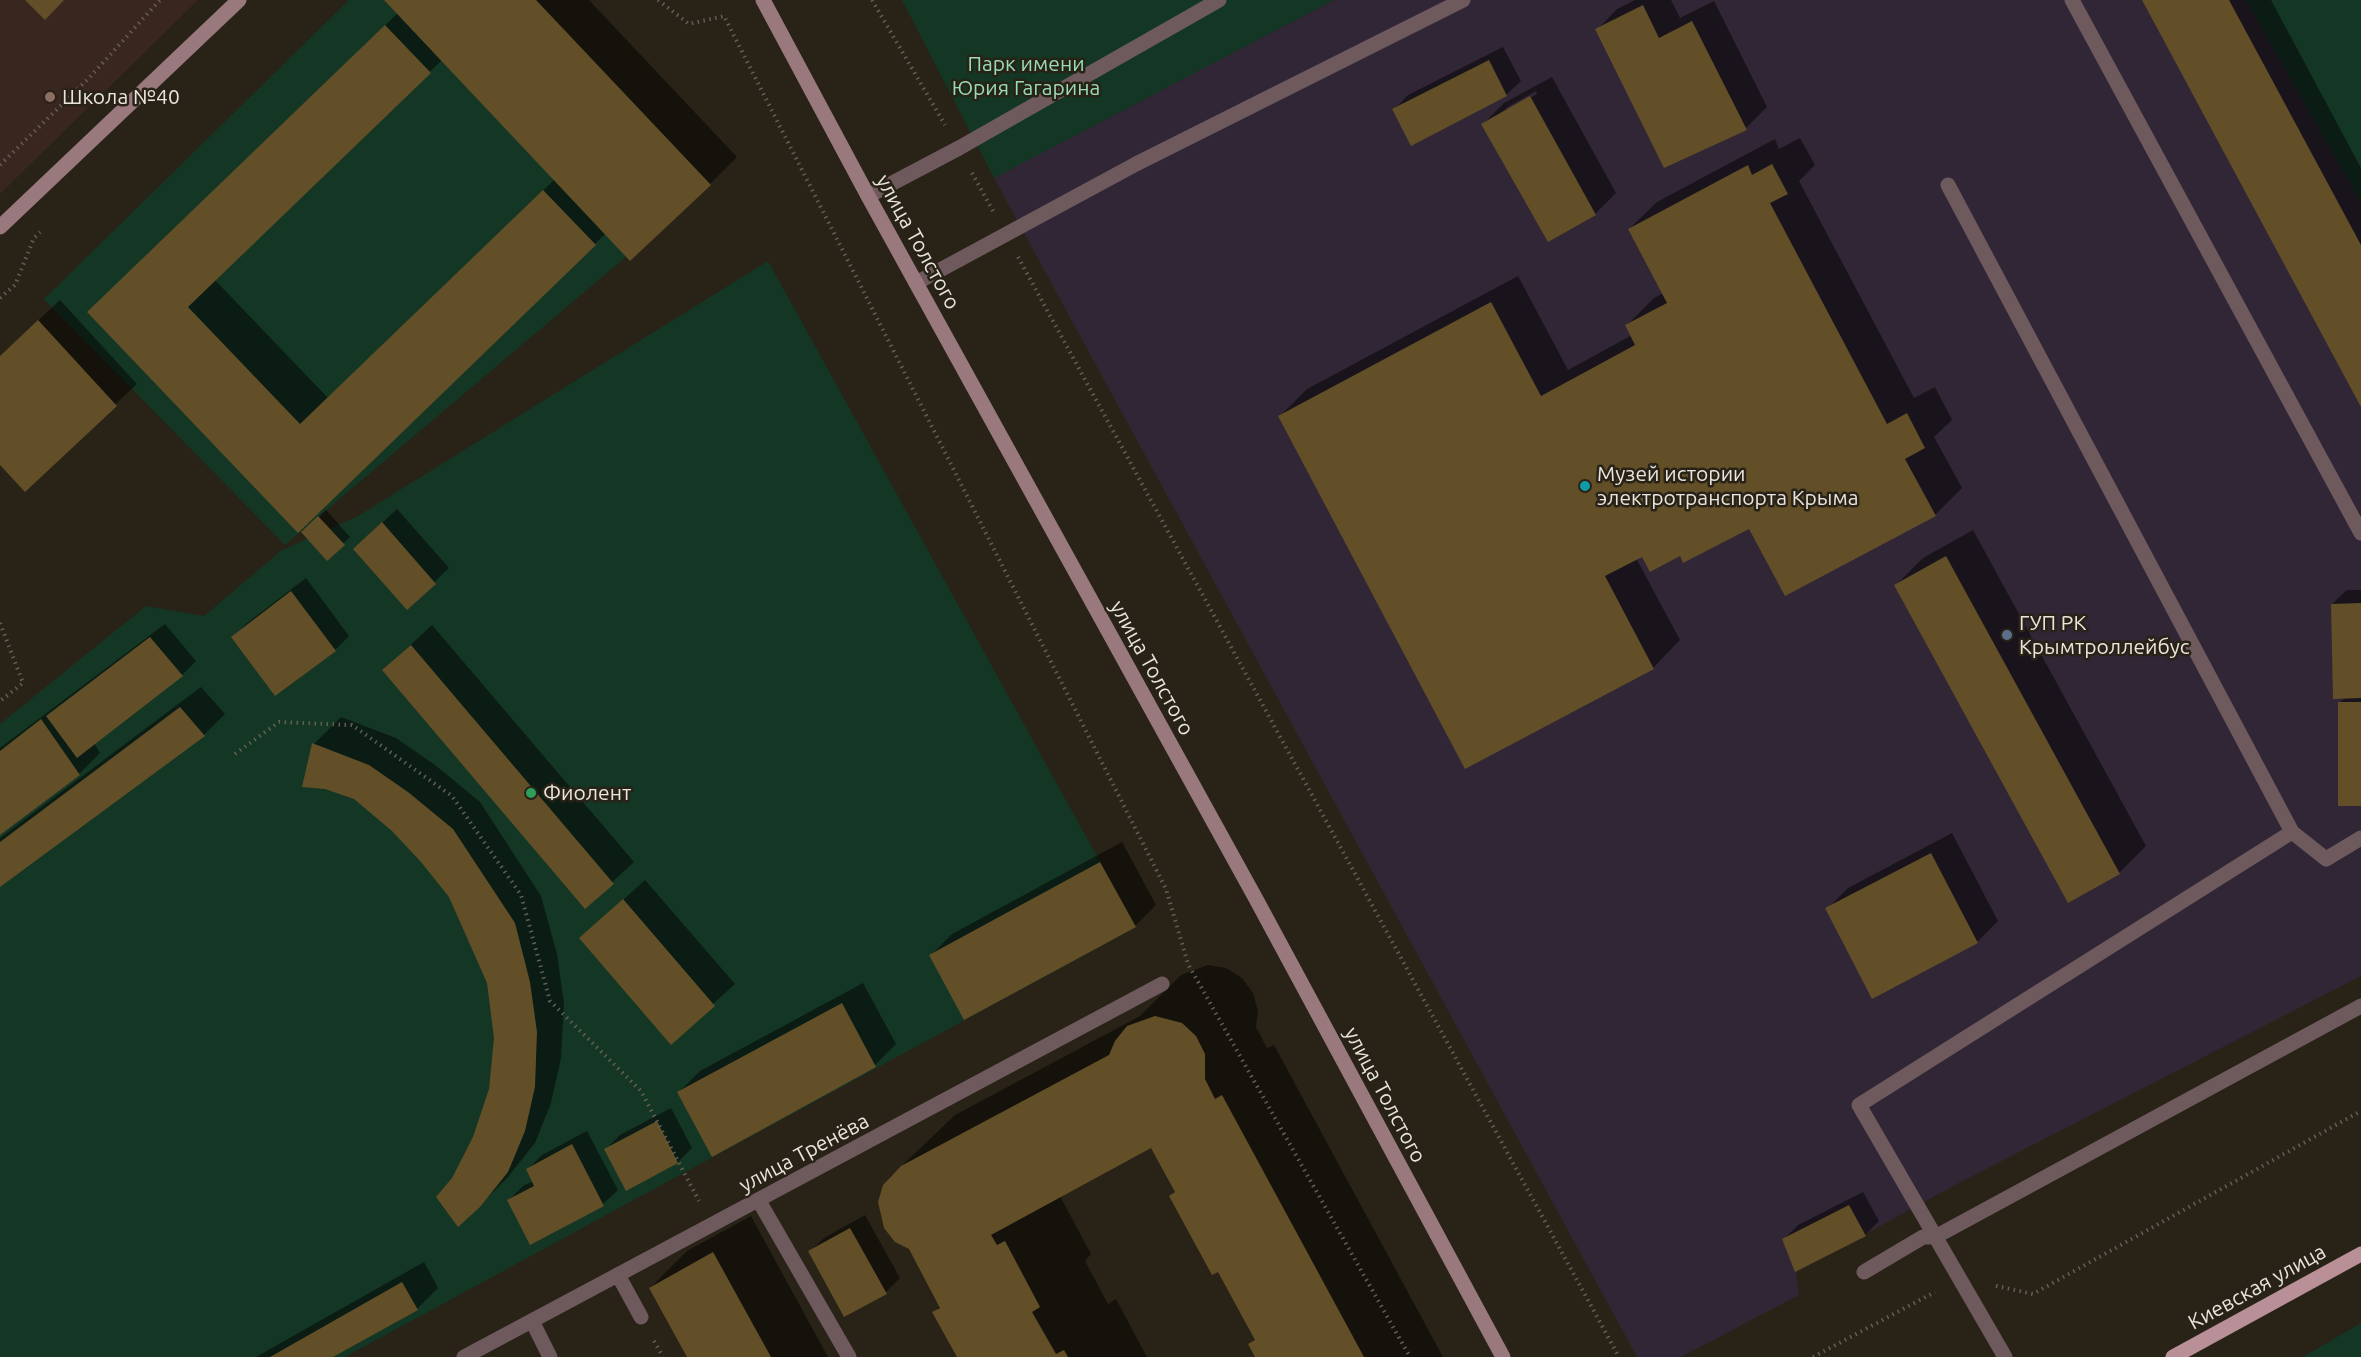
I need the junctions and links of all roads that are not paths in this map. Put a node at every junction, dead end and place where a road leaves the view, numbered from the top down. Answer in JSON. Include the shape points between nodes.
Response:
{"nodes":[{"id":1,"x":238,"y":0,"type":"edge"},
{"id":2,"x":763,"y":0,"type":"edge"},
{"id":3,"x":1219,"y":0,"type":"edge"},
{"id":4,"x":1463,"y":0,"type":"edge"},
{"id":5,"x":2072,"y":0,"type":"edge"},
{"id":6,"x":1948,"y":185,"type":"dead end"},
{"id":7,"x":868,"y":196,"type":"junction"},
{"id":8,"x":0,"y":227,"type":"edge"},
{"id":9,"x":916,"y":283,"type":"junction"},
{"id":10,"x":2361,"y":533,"type":"edge"},
{"id":11,"x":2292,"y":832,"type":"junction"},
{"id":12,"x":2361,"y":838,"type":"edge"},
{"id":13,"x":1162,"y":984,"type":"dead end"},
{"id":14,"x":2361,"y":1006,"type":"edge"},
{"id":15,"x":759,"y":1201,"type":"junction"},
{"id":16,"x":1935,"y":1237,"type":"junction"},
{"id":17,"x":2361,"y":1254,"type":"edge"},
{"id":18,"x":1864,"y":1272,"type":"dead end"},
{"id":19,"x":618,"y":1275,"type":"junction"},
{"id":20,"x":641,"y":1317,"type":"dead end"},
{"id":21,"x":532,"y":1321,"type":"junction"},
{"id":22,"x":464,"y":1357,"type":"edge"},
{"id":23,"x":550,"y":1357,"type":"edge"},
{"id":24,"x":849,"y":1357,"type":"edge"},
{"id":25,"x":1503,"y":1357,"type":"edge"},
{"id":26,"x":2005,"y":1357,"type":"edge"},
{"id":27,"x":2174,"y":1357,"type":"edge"}],
"edges":[{"from":1,"to":8,"type":"main road"},
{"from":2,"to":7,"type":"main road","name":"улица Толстого"},
{"from":3,"to":7,"type":"street"},
{"from":4,"to":9,"type":"street","via":[[1136,164]]},
{"from":5,"to":10,"type":"street"},
{"from":6,"to":11,"type":"street"},
{"from":7,"to":9,"type":"main road","name":"улица Толстого"},
{"from":9,"to":25,"type":"main road","name":"улица Толстого"},
{"from":11,"to":12,"type":"street","via":[[2326,859]]},
{"from":11,"to":16,"type":"street","via":[[1859,1105]]},
{"from":13,"to":15,"type":"street","name":"улица Тренёва"},
{"from":14,"to":16,"type":"street"},
{"from":15,"to":19,"type":"street","name":"улица Тренёва"},
{"from":15,"to":24,"type":"street"},
{"from":16,"to":18,"type":"street","via":[[1923,1237]]},
{"from":16,"to":26,"type":"street"},
{"from":17,"to":27,"type":"main road","name":"Киевская улица"},
{"from":19,"to":20,"type":"street"},
{"from":19,"to":21,"type":"street","name":"улица Тренёва"},
{"from":21,"to":22,"type":"street","name":"улица Тренёва"},
{"from":21,"to":23,"type":"street"}]}
